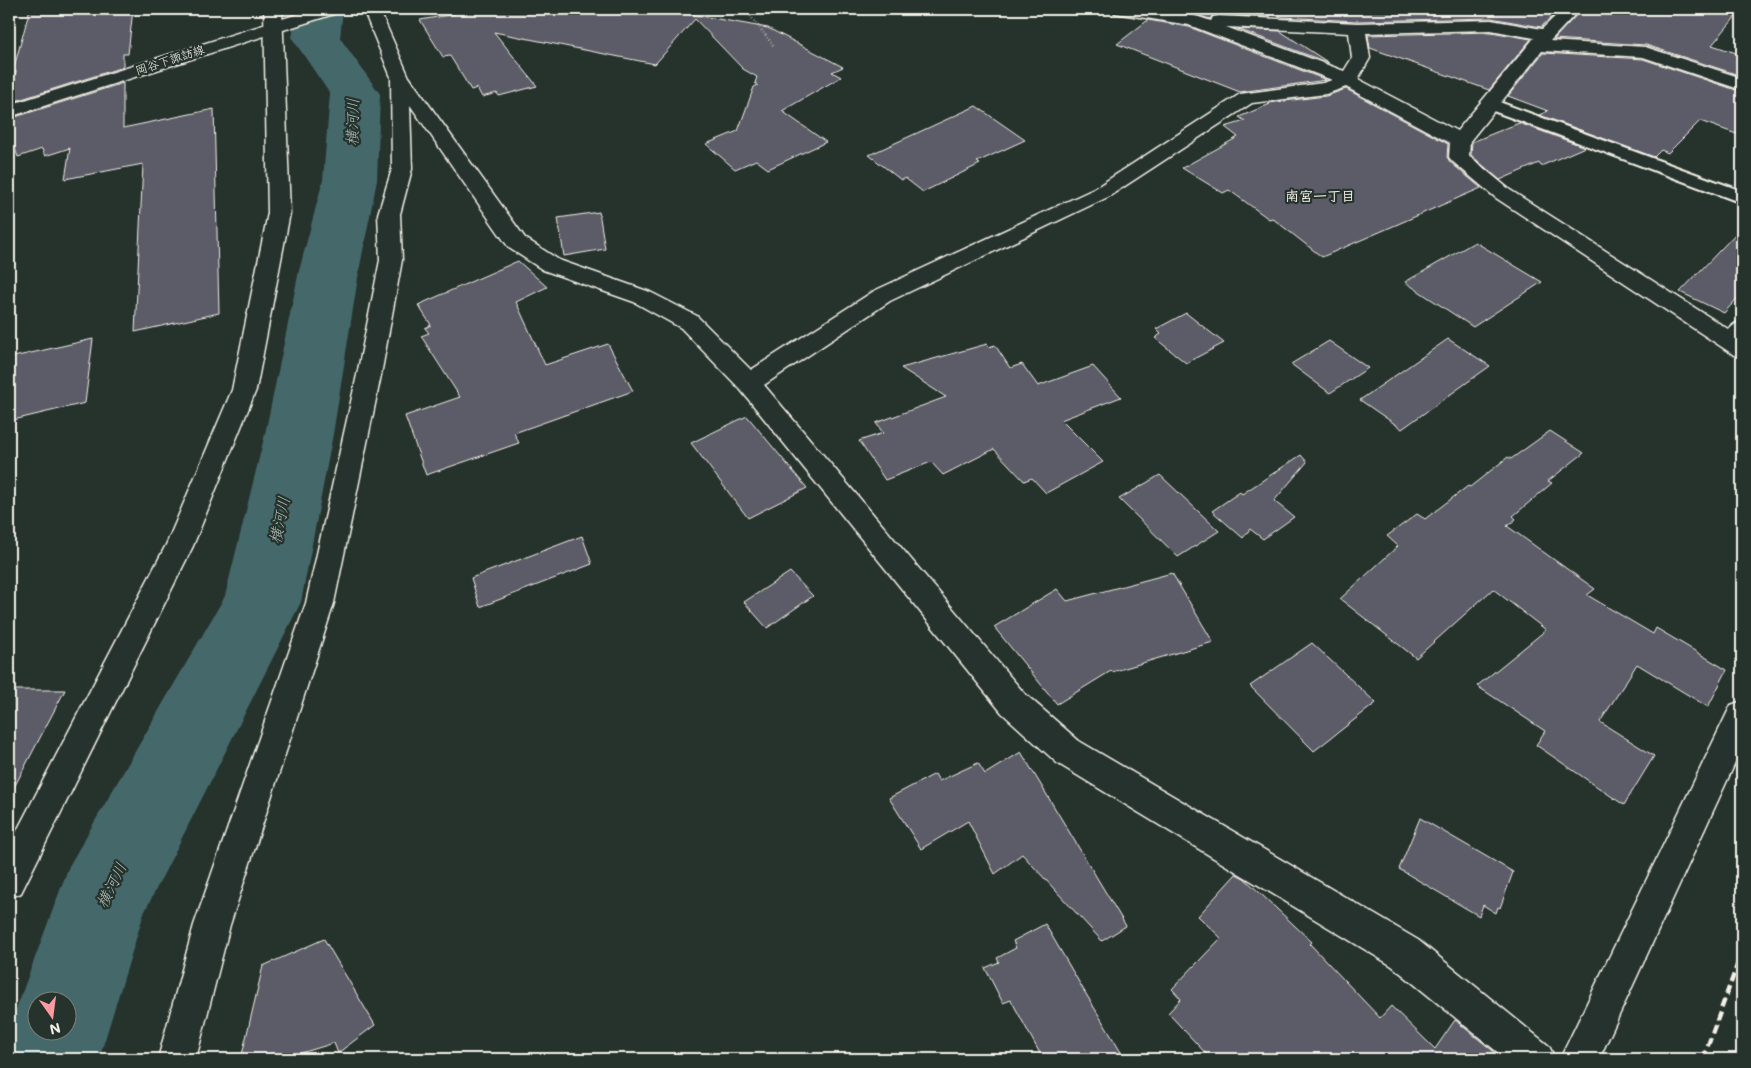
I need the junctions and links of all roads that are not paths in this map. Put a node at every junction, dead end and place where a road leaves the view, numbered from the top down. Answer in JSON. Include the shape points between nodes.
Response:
{"nodes":[{"id":1,"x":331,"y":9,"type":"edge"},
{"id":2,"x":371,"y":9,"type":"edge"},
{"id":3,"x":1121,"y":9,"type":"edge"},
{"id":4,"x":1572,"y":9,"type":"edge"},
{"id":5,"x":275,"y":20,"type":"edge"},
{"id":6,"x":1193,"y":20,"type":"junction"},
{"id":7,"x":1357,"y":28,"type":"junction"},
{"id":8,"x":1542,"y":41,"type":"junction"},
{"id":9,"x":400,"y":77,"type":"junction"},
{"id":10,"x":1347,"y":81,"type":"junction"},
{"id":11,"x":1742,"y":84,"type":"edge"},
{"id":12,"x":1490,"y":104,"type":"junction"},
{"id":13,"x":9,"y":112,"type":"edge"},
{"id":14,"x":1460,"y":140,"type":"junction"},
{"id":15,"x":1742,"y":197,"type":"edge"},
{"id":16,"x":1738,"y":339,"type":"edge"},
{"id":17,"x":749,"y":383,"type":"junction"},
{"id":18,"x":1738,"y":734,"type":"edge"},
{"id":19,"x":9,"y":881,"type":"edge"},
{"id":20,"x":177,"y":1059,"type":"edge"},
{"id":21,"x":1536,"y":1059,"type":"edge"},
{"id":22,"x":1579,"y":1059,"type":"edge"}],
"edges":[{"from":1,"to":5,"type":"street","name":"岡谷下諏訪線"},
{"from":2,"to":9,"type":"street"},
{"from":3,"to":6,"type":"street"},
{"from":4,"to":8,"type":"street"},
{"from":5,"to":13,"type":"street","name":"岡谷下諏訪線"},
{"from":5,"to":19,"type":"street","via":[[279,212],[244,390],[179,546]]},
{"from":6,"to":7,"type":"street"},
{"from":6,"to":10,"type":"street"},
{"from":7,"to":8,"type":"street","via":[[1491,26]]},
{"from":7,"to":10,"type":"street","via":[[1362,58]]},
{"from":8,"to":11,"type":"street","via":[[1645,52]]},
{"from":8,"to":12,"type":"street"},
{"from":9,"to":17,"type":"street","via":[[517,243],[551,265],[642,297],[689,322]]},
{"from":9,"to":20,"type":"street","via":[[402,169],[390,214],[391,260],[370,375],[320,604],[212,925]]},
{"from":10,"to":14,"type":"street"},
{"from":10,"to":17,"type":"street","via":[[1326,88],[1247,98],[1102,193],[882,296]]},
{"from":12,"to":14,"type":"street"},
{"from":12,"to":15,"type":"lane"},
{"from":14,"to":16,"type":"street","via":[[1459,158],[1503,194]]},
{"from":17,"to":21,"type":"street","via":[[1013,703],[1068,752],[1405,953]]},
{"from":18,"to":22,"type":"street"}]}
